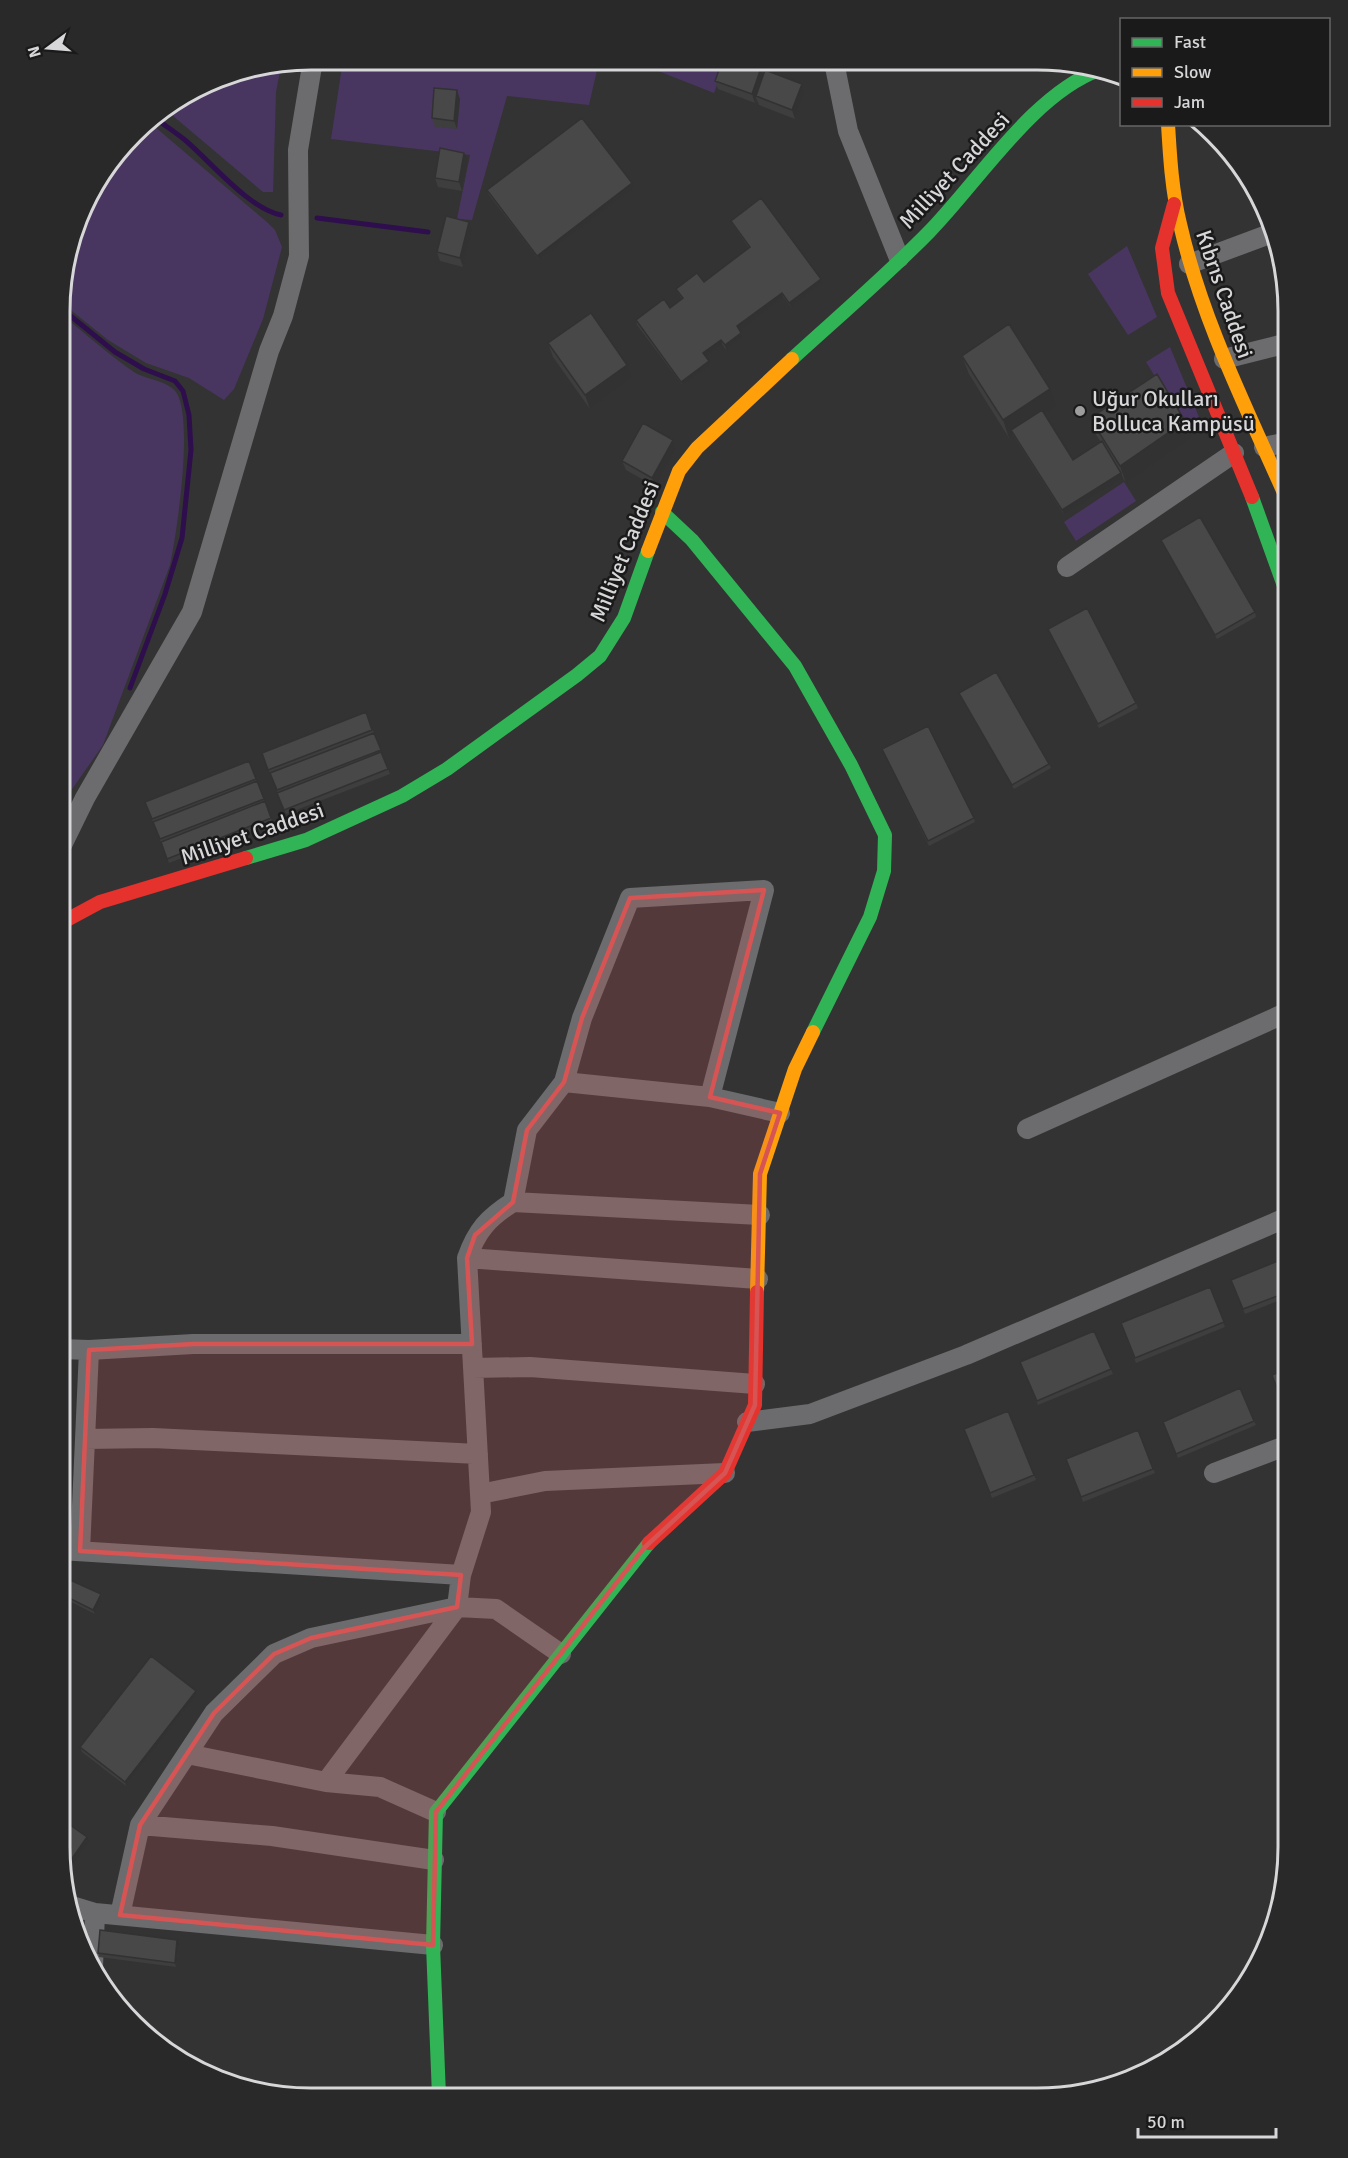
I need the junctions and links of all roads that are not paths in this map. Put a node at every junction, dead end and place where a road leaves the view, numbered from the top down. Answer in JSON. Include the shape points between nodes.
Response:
{"nodes":[{"id":1,"x":311,"y":70,"type":"edge"},
{"id":2,"x":836,"y":70,"type":"edge"},
{"id":3,"x":1084,"y":75,"type":"edge"},
{"id":4,"x":1168,"y":126,"type":"edge"},
{"id":5,"x":1174,"y":204,"type":"junction"},
{"id":6,"x":1265,"y":235,"type":"edge"},
{"id":7,"x":899,"y":258,"type":"junction"},
{"id":8,"x":1189,"y":264,"type":"junction"},
{"id":9,"x":1278,"y":346,"type":"edge"},
{"id":10,"x":1224,"y":359,"type":"junction"},
{"id":11,"x":1278,"y":444,"type":"edge"},
{"id":12,"x":1264,"y":447,"type":"junction"},
{"id":13,"x":1234,"y":453,"type":"junction"},
{"id":14,"x":1278,"y":479,"type":"edge"},
{"id":15,"x":662,"y":513,"type":"junction"},
{"id":16,"x":1278,"y":566,"type":"edge"},
{"id":17,"x":1067,"y":567,"type":"dead end"},
{"id":18,"x":70,"y":829,"type":"edge"},
{"id":19,"x":70,"y":918,"type":"edge"},
{"id":20,"x":1278,"y":1016,"type":"edge"},
{"id":21,"x":564,"y":1082,"type":"junction"},
{"id":22,"x":710,"y":1097,"type":"junction"},
{"id":23,"x":780,"y":1113,"type":"junction"},
{"id":24,"x":1027,"y":1129,"type":"dead end"},
{"id":25,"x":513,"y":1202,"type":"junction"},
{"id":26,"x":760,"y":1215,"type":"junction"},
{"id":27,"x":1278,"y":1221,"type":"edge"},
{"id":28,"x":467,"y":1258,"type":"junction"},
{"id":29,"x":758,"y":1279,"type":"junction"},
{"id":30,"x":472,"y":1344,"type":"junction"},
{"id":31,"x":70,"y":1349,"type":"edge"},
{"id":32,"x":89,"y":1350,"type":"junction"},
{"id":33,"x":473,"y":1368,"type":"junction"},
{"id":34,"x":755,"y":1384,"type":"junction"},
{"id":35,"x":747,"y":1422,"type":"junction"},
{"id":36,"x":85,"y":1438,"type":"junction"},
{"id":37,"x":1278,"y":1448,"type":"edge"},
{"id":38,"x":478,"y":1454,"type":"junction"},
{"id":39,"x":725,"y":1473,"type":"junction"},
{"id":40,"x":1214,"y":1473,"type":"dead end"},
{"id":41,"x":480,"y":1494,"type":"junction"},
{"id":42,"x":70,"y":1551,"type":"edge"},
{"id":43,"x":461,"y":1575,"type":"junction"},
{"id":44,"x":457,"y":1607,"type":"junction"},
{"id":45,"x":561,"y":1654,"type":"junction"},
{"id":46,"x":187,"y":1754,"type":"junction"},
{"id":47,"x":326,"y":1782,"type":"junction"},
{"id":48,"x":436,"y":1812,"type":"junction"},
{"id":49,"x":140,"y":1825,"type":"junction"},
{"id":50,"x":435,"y":1860,"type":"junction"},
{"id":51,"x":79,"y":1908,"type":"edge"},
{"id":52,"x":95,"y":1913,"type":"junction"},
{"id":53,"x":120,"y":1915,"type":"junction"},
{"id":54,"x":433,"y":1946,"type":"junction"},
{"id":55,"x":94,"y":1950,"type":"edge"},
{"id":56,"x":439,"y":2088,"type":"edge"}],
"edges":[{"from":1,"to":18,"type":"street","via":[[298,150],[298,256],[284,316],[269,351],[192,612]]},
{"from":2,"to":7,"type":"street","via":[[848,131]]},
{"from":3,"to":7,"type":"street","name":"Milliyet Caddesi","via":[[1035,112],[928,232]]},
{"from":4,"to":5,"type":"street","name":"Kıbrıs Caddesi"},
{"from":5,"to":8,"type":"street","name":"Kıbrıs Caddesi"},
{"from":5,"to":13,"type":"street","via":[[1160,246],[1162,270]]},
{"from":6,"to":8,"type":"street"},
{"from":7,"to":15,"type":"street","name":"Milliyet Caddesi","via":[[697,448],[679,471]]},
{"from":8,"to":10,"type":"street","name":"Kıbrıs Caddesi"},
{"from":9,"to":10,"type":"street"},
{"from":10,"to":12,"type":"street","name":"Kıbrıs Caddesi"},
{"from":11,"to":12,"type":"street"},
{"from":12,"to":14,"type":"street","name":"Kıbrıs Caddesi"},
{"from":13,"to":16,"type":"street"},
{"from":13,"to":17,"type":"street"},
{"from":15,"to":19,"type":"street","name":"Milliyet Caddesi","via":[[624,618],[600,656],[447,769],[402,796],[306,840],[100,902]]},
{"from":15,"to":23,"type":"street","via":[[692,540],[795,666],[885,835],[884,871],[870,916],[795,1069]]},
{"from":20,"to":24,"type":"street"},
{"from":21,"to":22,"type":"street"},
{"from":21,"to":22,"type":"street","via":[[582,1018],[630,898],[764,890]]},
{"from":21,"to":25,"type":"street","via":[[527,1130]]},
{"from":22,"to":23,"type":"street"},
{"from":23,"to":26,"type":"street","via":[[760,1174]]},
{"from":25,"to":26,"type":"street"},
{"from":25,"to":28,"type":"street","via":[[495,1213],[475,1235]]},
{"from":26,"to":29,"type":"street"},
{"from":27,"to":35,"type":"street","via":[[966,1355],[810,1414]]},
{"from":28,"to":29,"type":"street"},
{"from":28,"to":30,"type":"street"},
{"from":29,"to":34,"type":"street"},
{"from":30,"to":32,"type":"street","via":[[193,1344]]},
{"from":30,"to":33,"type":"street"},
{"from":31,"to":32,"type":"street"},
{"from":32,"to":36,"type":"street"},
{"from":33,"to":34,"type":"street","via":[[530,1367]]},
{"from":33,"to":38,"type":"street"},
{"from":34,"to":35,"type":"street","via":[[754,1405]]},
{"from":35,"to":39,"type":"street"},
{"from":36,"to":38,"type":"street"},
{"from":36,"to":42,"type":"street"},
{"from":37,"to":40,"type":"street"},
{"from":38,"to":41,"type":"street"},
{"from":39,"to":41,"type":"street","via":[[545,1481]]},
{"from":39,"to":45,"type":"street","via":[[644,1548]]},
{"from":41,"to":43,"type":"street","via":[[481,1512]]},
{"from":42,"to":43,"type":"street"},
{"from":43,"to":44,"type":"street"},
{"from":44,"to":45,"type":"street","via":[[496,1609]]},
{"from":44,"to":46,"type":"street","via":[[311,1638],[274,1654],[214,1713]]},
{"from":44,"to":47,"type":"street"},
{"from":45,"to":48,"type":"street"},
{"from":46,"to":47,"type":"street"},
{"from":46,"to":49,"type":"street"},
{"from":47,"to":48,"type":"street","via":[[380,1787]]},
{"from":48,"to":50,"type":"street"},
{"from":49,"to":50,"type":"street","via":[[272,1836]]},
{"from":49,"to":53,"type":"street"},
{"from":50,"to":54,"type":"street"},
{"from":51,"to":52,"type":"street"},
{"from":52,"to":53,"type":"street"},
{"from":52,"to":55,"type":"street"},
{"from":53,"to":54,"type":"street"},
{"from":54,"to":56,"type":"street"}]}
